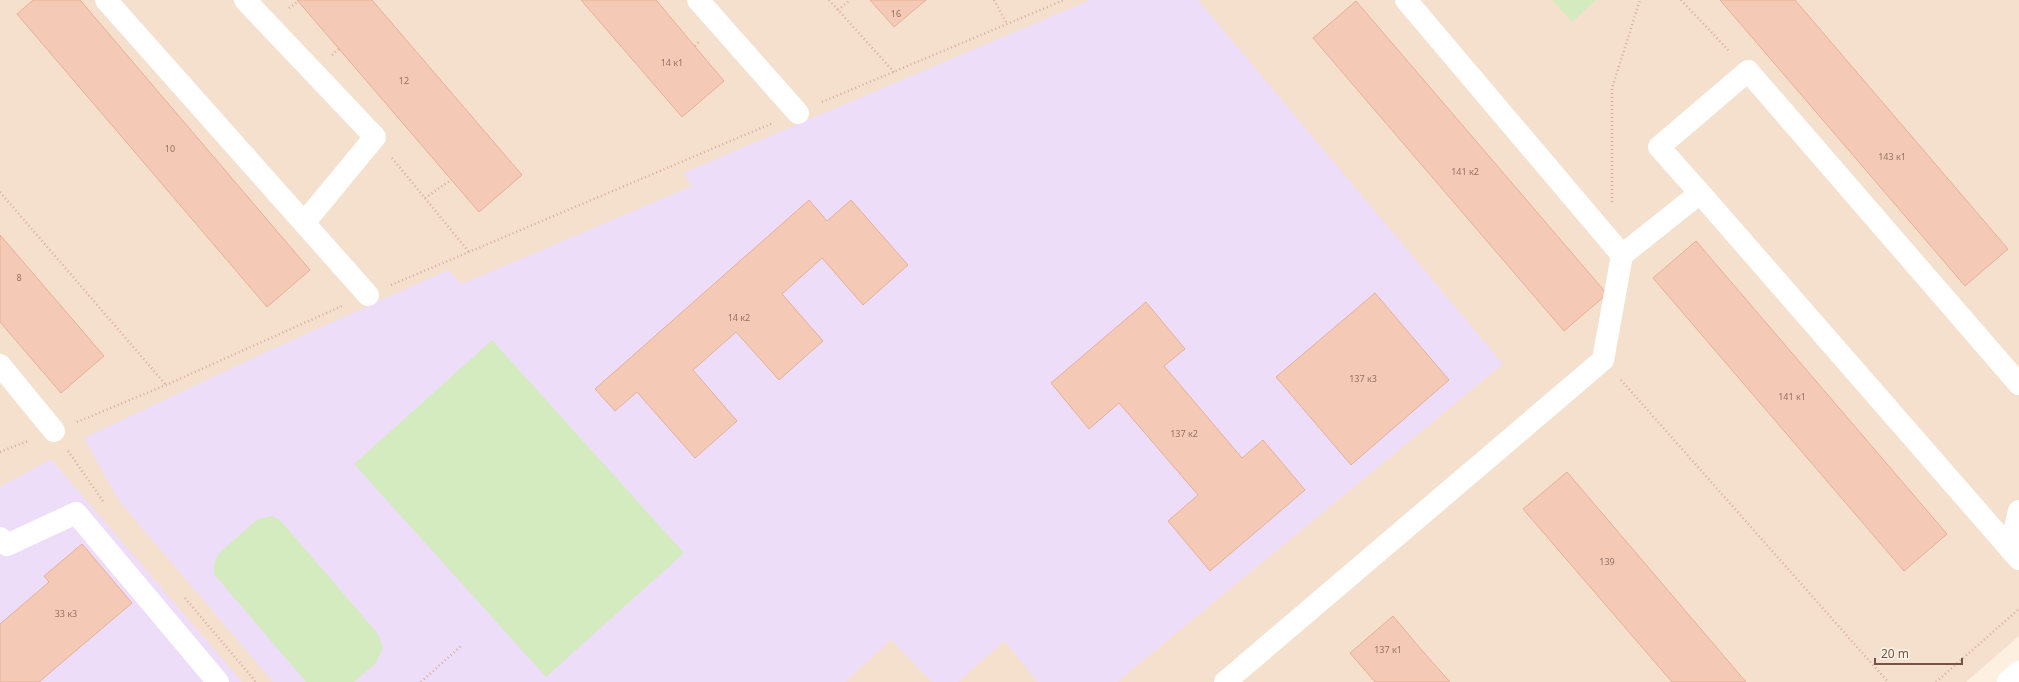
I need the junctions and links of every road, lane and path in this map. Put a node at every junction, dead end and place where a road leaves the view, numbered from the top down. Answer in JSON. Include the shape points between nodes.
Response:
{"nodes":[{"id":1,"x":106,"y":0,"type":"edge"},
{"id":2,"x":245,"y":0,"type":"edge"},
{"id":3,"x":829,"y":0,"type":"edge"},
{"id":4,"x":850,"y":0,"type":"edge"},
{"id":5,"x":994,"y":0,"type":"edge"},
{"id":6,"x":1064,"y":0,"type":"edge"},
{"id":7,"x":1406,"y":0,"type":"edge"},
{"id":8,"x":1640,"y":0,"type":"edge"},
{"id":9,"x":1681,"y":0,"type":"edge"},
{"id":10,"x":703,"y":2,"type":"edge"},
{"id":11,"x":838,"y":10,"type":"junction"},
{"id":12,"x":1007,"y":24,"type":"junction"},
{"id":13,"x":1748,"y":71,"type":"junction"},
{"id":14,"x":894,"y":72,"type":"junction"},
{"id":15,"x":798,"y":112,"type":"junction"},
{"id":16,"x":375,"y":137,"type":"junction"},
{"id":17,"x":451,"y":180,"type":"dead end"},
{"id":18,"x":0,"y":192,"type":"edge"},
{"id":19,"x":1700,"y":193,"type":"junction"},
{"id":20,"x":425,"y":198,"type":"junction"},
{"id":21,"x":304,"y":223,"type":"junction"},
{"id":22,"x":1617,"y":249,"type":"junction"},
{"id":23,"x":469,"y":252,"type":"junction"},
{"id":24,"x":368,"y":295,"type":"junction"},
{"id":25,"x":1603,"y":360,"type":"junction"},
{"id":26,"x":0,"y":365,"type":"edge"},
{"id":27,"x":2019,"y":384,"type":"edge"},
{"id":28,"x":166,"y":385,"type":"junction"},
{"id":29,"x":54,"y":431,"type":"junction"},
{"id":30,"x":106,"y":506,"type":"dead end"},
{"id":31,"x":2019,"y":511,"type":"edge"},
{"id":32,"x":2,"y":545,"type":"edge"},
{"id":33,"x":2014,"y":554,"type":"edge"},
{"id":34,"x":184,"y":597,"type":"dead end"},
{"id":35,"x":2019,"y":609,"type":"edge"},
{"id":36,"x":462,"y":645,"type":"dead end"},
{"id":37,"x":2019,"y":672,"type":"edge"},
{"id":38,"x":218,"y":682,"type":"edge"},
{"id":39,"x":256,"y":682,"type":"edge"},
{"id":40,"x":421,"y":682,"type":"edge"},
{"id":41,"x":1225,"y":682,"type":"edge"},
{"id":42,"x":1888,"y":682,"type":"edge"},
{"id":43,"x":1936,"y":682,"type":"edge"},
{"id":44,"x":2008,"y":682,"type":"edge"}],
"edges":[{"from":1,"to":21,"type":"street"},
{"from":2,"to":16,"type":"street"},
{"from":3,"to":11,"type":"path"},
{"from":4,"to":11,"type":"path"},
{"from":5,"to":12,"type":"path"},
{"from":6,"to":12,"type":"path"},
{"from":7,"to":22,"type":"street"},
{"from":8,"to":22,"type":"path","via":[[1612,88]]},
{"from":9,"to":13,"type":"path"},
{"from":10,"to":15,"type":"street"},
{"from":11,"to":14,"type":"path"},
{"from":12,"to":14,"type":"path"},
{"from":13,"to":19,"type":"street","via":[[1659,147]]},
{"from":13,"to":27,"type":"street"},
{"from":14,"to":15,"type":"path"},
{"from":15,"to":23,"type":"path"},
{"from":16,"to":20,"type":"path"},
{"from":16,"to":21,"type":"street"},
{"from":17,"to":20,"type":"path"},
{"from":18,"to":28,"type":"path"},
{"from":19,"to":22,"type":"street"},
{"from":19,"to":33,"type":"street"},
{"from":20,"to":23,"type":"path"},
{"from":21,"to":24,"type":"street"},
{"from":22,"to":25,"type":"street"},
{"from":23,"to":24,"type":"path"},
{"from":24,"to":28,"type":"path"},
{"from":25,"to":41,"type":"street"},
{"from":25,"to":42,"type":"path"},
{"from":26,"to":29,"type":"street"},
{"from":28,"to":29,"type":"path"},
{"from":29,"to":30,"type":"path"},
{"from":31,"to":33,"type":"street"},
{"from":32,"to":38,"type":"street","via":[[76,512]]},
{"from":34,"to":39,"type":"path"},
{"from":35,"to":43,"type":"path"},
{"from":36,"to":40,"type":"path"},
{"from":37,"to":44,"type":"street"}]}
